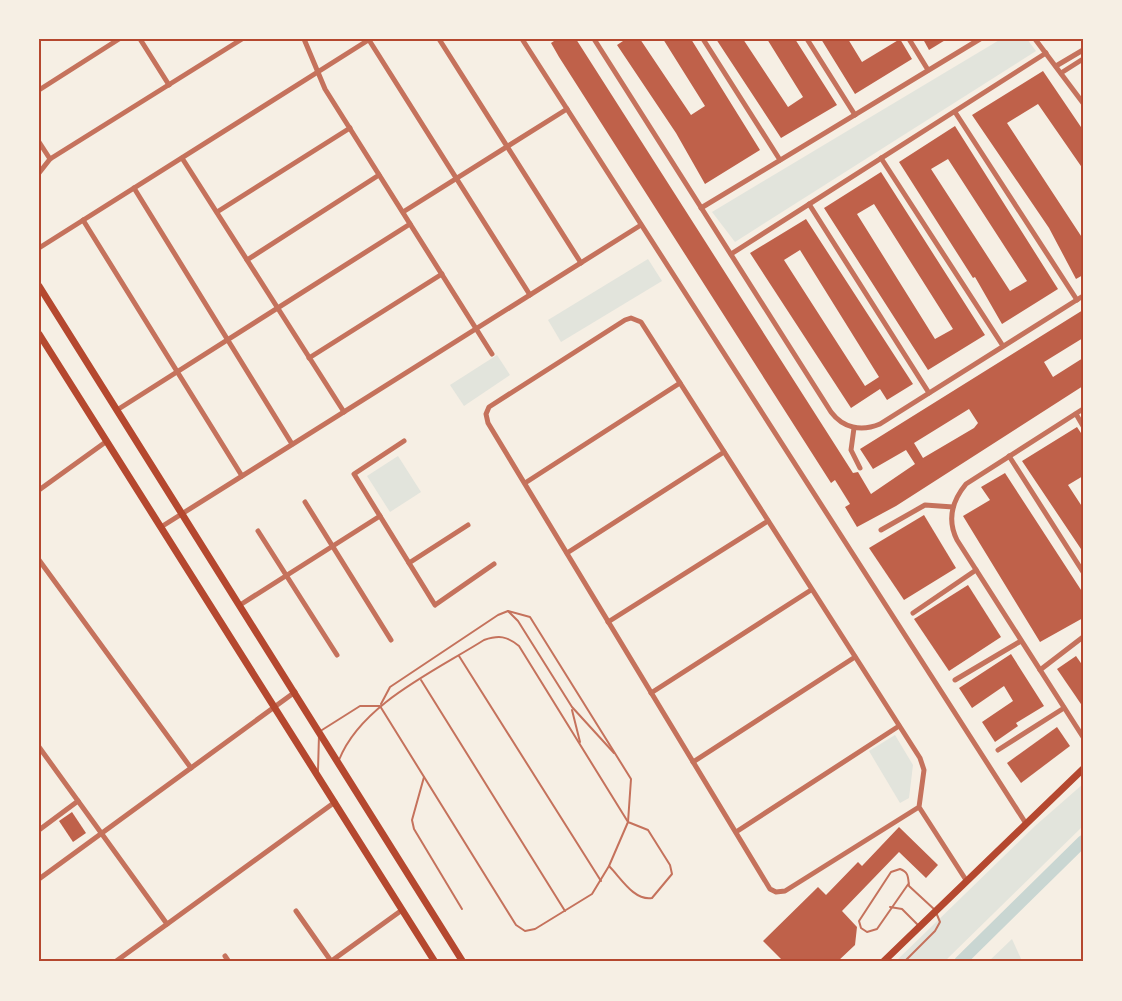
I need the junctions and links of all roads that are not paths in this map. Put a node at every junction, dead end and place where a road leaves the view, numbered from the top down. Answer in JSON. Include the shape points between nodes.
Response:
{"nodes":[{"id":1,"x":119,"y":39,"type":"edge"},
{"id":2,"x":140,"y":39,"type":"edge"},
{"id":3,"x":242,"y":39,"type":"edge"},
{"id":4,"x":304,"y":39,"type":"edge"},
{"id":5,"x":369,"y":39,"type":"edge"},
{"id":6,"x":439,"y":39,"type":"edge"},
{"id":7,"x":522,"y":39,"type":"edge"},
{"id":8,"x":594,"y":39,"type":"edge"},
{"id":9,"x":703,"y":39,"type":"edge"},
{"id":10,"x":807,"y":39,"type":"edge"},
{"id":11,"x":909,"y":39,"type":"edge"},
{"id":12,"x":980,"y":39,"type":"edge"},
{"id":13,"x":1035,"y":39,"type":"edge"},
{"id":14,"x":1083,"y":50,"type":"edge"},
{"id":15,"x":1046,"y":53,"type":"junction"},
{"id":16,"x":1083,"y":59,"type":"edge"},
{"id":17,"x":1056,"y":66,"type":"junction"},
{"id":18,"x":928,"y":70,"type":"junction"},
{"id":19,"x":318,"y":72,"type":"junction"},
{"id":20,"x":1061,"y":73,"type":"junction"},
{"id":21,"x":169,"y":85,"type":"junction"},
{"id":22,"x":39,"y":90,"type":"edge"},
{"id":23,"x":1083,"y":103,"type":"edge"},
{"id":24,"x":567,"y":109,"type":"junction"},
{"id":25,"x":955,"y":112,"type":"junction"},
{"id":26,"x":855,"y":115,"type":"junction"},
{"id":27,"x":350,"y":128,"type":"junction"},
{"id":28,"x":39,"y":142,"type":"edge"},
{"id":29,"x":507,"y":147,"type":"junction"},
{"id":30,"x":182,"y":158,"type":"junction"},
{"id":31,"x":881,"y":158,"type":"junction"},
{"id":32,"x":50,"y":159,"type":"junction"},
{"id":33,"x":780,"y":160,"type":"junction"},
{"id":34,"x":39,"y":173,"type":"edge"},
{"id":35,"x":379,"y":175,"type":"junction"},
{"id":36,"x":457,"y":178,"type":"junction"},
{"id":37,"x":134,"y":188,"type":"junction"},
{"id":38,"x":809,"y":204,"type":"junction"},
{"id":39,"x":701,"y":208,"type":"junction"},
{"id":40,"x":217,"y":212,"type":"junction"},
{"id":41,"x":403,"y":212,"type":"junction"},
{"id":42,"x":83,"y":220,"type":"junction"},
{"id":43,"x":410,"y":224,"type":"junction"},
{"id":44,"x":641,"y":225,"type":"junction"},
{"id":45,"x":39,"y":248,"type":"edge"},
{"id":46,"x":731,"y":254,"type":"junction"},
{"id":47,"x":247,"y":260,"type":"junction"},
{"id":48,"x":581,"y":263,"type":"junction"},
{"id":49,"x":442,"y":274,"type":"junction"},
{"id":50,"x":39,"y":286,"type":"edge"},
{"id":51,"x":530,"y":295,"type":"junction"},
{"id":52,"x":1083,"y":296,"type":"edge"},
{"id":53,"x":1077,"y":300,"type":"junction"},
{"id":54,"x":278,"y":308,"type":"junction"},
{"id":55,"x":476,"y":329,"type":"junction"},
{"id":56,"x":39,"y":334,"type":"edge"},
{"id":57,"x":228,"y":340,"type":"junction"},
{"id":58,"x":1003,"y":346,"type":"junction"},
{"id":59,"x":492,"y":354,"type":"dead end"},
{"id":60,"x":309,"y":358,"type":"junction"},
{"id":61,"x":178,"y":372,"type":"junction"},
{"id":62,"x":680,"y":383,"type":"junction"},
{"id":63,"x":929,"y":393,"type":"junction"},
{"id":64,"x":1083,"y":409,"type":"edge"},
{"id":65,"x":117,"y":410,"type":"junction"},
{"id":66,"x":344,"y":412,"type":"junction"},
{"id":67,"x":1076,"y":414,"type":"junction"},
{"id":68,"x":1083,"y":426,"type":"edge"},
{"id":69,"x":854,"y":428,"type":"junction"},
{"id":70,"x":107,"y":441,"type":"junction"},
{"id":71,"x":404,"y":441,"type":"dead end"},
{"id":72,"x":292,"y":444,"type":"junction"},
{"id":73,"x":724,"y":452,"type":"junction"},
{"id":74,"x":1009,"y":456,"type":"junction"},
{"id":75,"x":860,"y":468,"type":"dead end"},
{"id":76,"x":242,"y":476,"type":"junction"},
{"id":77,"x":525,"y":483,"type":"junction"},
{"id":78,"x":39,"y":490,"type":"edge"},
{"id":79,"x":305,"y":502,"type":"dead end"},
{"id":80,"x":953,"y":507,"type":"junction"},
{"id":81,"x":182,"y":514,"type":"junction"},
{"id":82,"x":380,"y":516,"type":"junction"},
{"id":83,"x":768,"y":521,"type":"junction"},
{"id":84,"x":468,"y":525,"type":"dead end"},
{"id":85,"x":161,"y":527,"type":"junction"},
{"id":86,"x":881,"y":530,"type":"dead end"},
{"id":87,"x":258,"y":531,"type":"dead end"},
{"id":88,"x":333,"y":546,"type":"junction"},
{"id":89,"x":567,"y":553,"type":"junction"},
{"id":90,"x":39,"y":560,"type":"edge"},
{"id":91,"x":409,"y":563,"type":"junction"},
{"id":92,"x":494,"y":564,"type":"dead end"},
{"id":93,"x":975,"y":570,"type":"junction"},
{"id":94,"x":1083,"y":572,"type":"edge"},
{"id":95,"x":287,"y":575,"type":"junction"},
{"id":96,"x":811,"y":590,"type":"junction"},
{"id":97,"x":240,"y":605,"type":"junction"},
{"id":98,"x":508,"y":611,"type":"junction"},
{"id":99,"x":913,"y":614,"type":"dead end"},
{"id":100,"x":608,"y":622,"type":"junction"},
{"id":101,"x":1083,"y":637,"type":"edge"},
{"id":102,"x":391,"y":640,"type":"dead end"},
{"id":103,"x":1021,"y":641,"type":"junction"},
{"id":104,"x":337,"y":655,"type":"dead end"},
{"id":105,"x":459,"y":656,"type":"junction"},
{"id":106,"x":855,"y":657,"type":"junction"},
{"id":107,"x":1040,"y":670,"type":"junction"},
{"id":108,"x":421,"y":680,"type":"junction"},
{"id":109,"x":955,"y":680,"type":"dead end"},
{"id":110,"x":295,"y":692,"type":"junction"},
{"id":111,"x":651,"y":693,"type":"junction"},
{"id":112,"x":380,"y":706,"type":"junction"},
{"id":113,"x":275,"y":707,"type":"junction"},
{"id":114,"x":572,"y":707,"type":"junction"},
{"id":115,"x":1064,"y":708,"type":"junction"},
{"id":116,"x":899,"y":726,"type":"junction"},
{"id":117,"x":320,"y":732,"type":"junction"},
{"id":118,"x":1083,"y":737,"type":"edge"},
{"id":119,"x":581,"y":746,"type":"junction"},
{"id":120,"x":39,"y":747,"type":"edge"},
{"id":121,"x":998,"y":750,"type":"dead end"},
{"id":122,"x":618,"y":758,"type":"junction"},
{"id":123,"x":338,"y":761,"type":"junction"},
{"id":124,"x":693,"y":762,"type":"junction"},
{"id":125,"x":191,"y":768,"type":"junction"},
{"id":126,"x":1083,"y":769,"type":"edge"},
{"id":127,"x":319,"y":777,"type":"junction"},
{"id":128,"x":424,"y":777,"type":"junction"},
{"id":129,"x":78,"y":801,"type":"junction"},
{"id":130,"x":335,"y":802,"type":"junction"},
{"id":131,"x":919,"y":807,"type":"junction"},
{"id":132,"x":628,"y":822,"type":"junction"},
{"id":133,"x":1025,"y":822,"type":"junction"},
{"id":134,"x":39,"y":830,"type":"edge"},
{"id":135,"x":736,"y":832,"type":"junction"},
{"id":136,"x":101,"y":833,"type":"junction"},
{"id":137,"x":609,"y":866,"type":"junction"},
{"id":138,"x":39,"y":879,"type":"edge"},
{"id":139,"x":966,"y":880,"type":"junction"},
{"id":140,"x":601,"y":882,"type":"junction"},
{"id":141,"x":909,"y":883,"type":"junction"},
{"id":142,"x":890,"y":907,"type":"junction"},
{"id":143,"x":462,"y":909,"type":"dead end"},
{"id":144,"x":402,"y":910,"type":"junction"},
{"id":145,"x":935,"y":910,"type":"junction"},
{"id":146,"x":296,"y":911,"type":"dead end"},
{"id":147,"x":565,"y":911,"type":"junction"},
{"id":148,"x":167,"y":924,"type":"junction"},
{"id":149,"x":919,"y":926,"type":"junction"},
{"id":150,"x":115,"y":962,"type":"edge"},
{"id":151,"x":330,"y":962,"type":"edge"},
{"id":152,"x":435,"y":962,"type":"edge"},
{"id":153,"x":463,"y":962,"type":"edge"},
{"id":154,"x":883,"y":962,"type":"edge"},
{"id":155,"x":904,"y":962,"type":"edge"}],
"edges":[{"from":1,"to":22,"type":"street"},
{"from":2,"to":21,"type":"street"},
{"from":3,"to":21,"type":"street"},
{"from":4,"to":19,"type":"street"},
{"from":5,"to":19,"type":"street"},
{"from":5,"to":36,"type":"street"},
{"from":6,"to":29,"type":"street"},
{"from":7,"to":24,"type":"street"},
{"from":8,"to":39,"type":"street"},
{"from":9,"to":33,"type":"street"},
{"from":10,"to":26,"type":"street"},
{"from":11,"to":18,"type":"street"},
{"from":12,"to":18,"type":"street"},
{"from":13,"to":15,"type":"street"},
{"from":14,"to":17,"type":"street"},
{"from":15,"to":17,"type":"street"},
{"from":15,"to":25,"type":"street"},
{"from":16,"to":20,"type":"street"},
{"from":17,"to":20,"type":"street"},
{"from":18,"to":26,"type":"street"},
{"from":19,"to":27,"type":"street"},
{"from":19,"to":30,"type":"street"},
{"from":20,"to":23,"type":"street"},
{"from":21,"to":32,"type":"street"},
{"from":24,"to":29,"type":"street"},
{"from":24,"to":44,"type":"street"},
{"from":25,"to":31,"type":"street"},
{"from":25,"to":53,"type":"street"},
{"from":26,"to":33,"type":"street"},
{"from":27,"to":35,"type":"street"},
{"from":27,"to":40,"type":"street"},
{"from":28,"to":32,"type":"street"},
{"from":29,"to":36,"type":"street"},
{"from":29,"to":48,"type":"street"},
{"from":30,"to":37,"type":"street"},
{"from":30,"to":40,"type":"street"},
{"from":31,"to":38,"type":"street"},
{"from":31,"to":58,"type":"street"},
{"from":32,"to":34,"type":"street"},
{"from":33,"to":39,"type":"street"},
{"from":35,"to":41,"type":"street"},
{"from":35,"to":47,"type":"street"},
{"from":36,"to":41,"type":"street"},
{"from":36,"to":51,"type":"street"},
{"from":37,"to":42,"type":"street"},
{"from":37,"to":57,"type":"street"},
{"from":38,"to":46,"type":"street"},
{"from":38,"to":63,"type":"street"},
{"from":39,"to":46,"type":"street"},
{"from":40,"to":47,"type":"street"},
{"from":41,"to":43,"type":"street"},
{"from":42,"to":45,"type":"street"},
{"from":42,"to":61,"type":"street"},
{"from":43,"to":49,"type":"street"},
{"from":43,"to":54,"type":"street"},
{"from":44,"to":48,"type":"street"},
{"from":44,"to":133,"type":"street"},
{"from":46,"to":69,"type":"street","via":[[831,412]]},
{"from":47,"to":54,"type":"street"},
{"from":48,"to":51,"type":"street"},
{"from":49,"to":55,"type":"street"},
{"from":49,"to":60,"type":"street"},
{"from":50,"to":65,"type":"main road"},
{"from":51,"to":55,"type":"street"},
{"from":52,"to":53,"type":"street"},
{"from":53,"to":58,"type":"street"},
{"from":54,"to":57,"type":"street"},
{"from":54,"to":60,"type":"street"},
{"from":55,"to":59,"type":"street"},
{"from":55,"to":66,"type":"street"},
{"from":56,"to":70,"type":"main road"},
{"from":57,"to":61,"type":"street"},
{"from":57,"to":72,"type":"street"},
{"from":58,"to":63,"type":"street"},
{"from":60,"to":66,"type":"street"},
{"from":61,"to":65,"type":"street"},
{"from":61,"to":76,"type":"street"},
{"from":62,"to":73,"type":"street"},
{"from":62,"to":77,"type":"street"},
{"from":62,"to":77,"type":"street","via":[[635,318],[625,320],[492,405],[486,420]]},
{"from":63,"to":69,"type":"street","via":[[880,424]]},
{"from":64,"to":67,"type":"street"},
{"from":65,"to":81,"type":"main road"},
{"from":66,"to":72,"type":"street"},
{"from":67,"to":68,"type":"street"},
{"from":67,"to":74,"type":"street"},
{"from":69,"to":75,"type":"street","via":[[851,450]]},
{"from":70,"to":78,"type":"street"},
{"from":70,"to":85,"type":"main road"},
{"from":71,"to":82,"type":"street","via":[[354,474]]},
{"from":72,"to":76,"type":"street"},
{"from":73,"to":83,"type":"street"},
{"from":73,"to":89,"type":"street"},
{"from":74,"to":80,"type":"street","via":[[966,484]]},
{"from":74,"to":94,"type":"street"},
{"from":76,"to":81,"type":"street"},
{"from":77,"to":89,"type":"street"},
{"from":79,"to":88,"type":"street"},
{"from":80,"to":86,"type":"street","via":[[925,505]]},
{"from":80,"to":93,"type":"street","via":[[952,530]]},
{"from":81,"to":85,"type":"street"},
{"from":81,"to":97,"type":"main road"},
{"from":82,"to":88,"type":"street"},
{"from":82,"to":91,"type":"street"},
{"from":83,"to":96,"type":"street"},
{"from":83,"to":100,"type":"street"},
{"from":84,"to":91,"type":"street"},
{"from":85,"to":113,"type":"main road"},
{"from":87,"to":95,"type":"street"},
{"from":88,"to":95,"type":"street"},
{"from":88,"to":102,"type":"street"},
{"from":89,"to":100,"type":"street"},
{"from":90,"to":125,"type":"street"},
{"from":91,"to":92,"type":"street","via":[[435,605]]},
{"from":93,"to":99,"type":"street"},
{"from":93,"to":103,"type":"street"},
{"from":95,"to":97,"type":"street"},
{"from":95,"to":104,"type":"street"},
{"from":96,"to":106,"type":"street"},
{"from":96,"to":111,"type":"street"},
{"from":97,"to":110,"type":"main road"},
{"from":98,"to":112,"type":"lane","via":[[390,687]]},
{"from":98,"to":114,"type":"lane"},
{"from":98,"to":122,"type":"lane","via":[[530,617]]},
{"from":100,"to":111,"type":"street"},
{"from":101,"to":107,"type":"street"},
{"from":103,"to":107,"type":"street"},
{"from":103,"to":109,"type":"street"},
{"from":105,"to":108,"type":"lane"},
{"from":105,"to":119,"type":"lane","via":[[484,640],[509,638],[519,646]]},
{"from":105,"to":140,"type":"lane"},
{"from":106,"to":116,"type":"street"},
{"from":106,"to":124,"type":"street"},
{"from":107,"to":115,"type":"street"},
{"from":108,"to":112,"type":"lane"},
{"from":108,"to":147,"type":"lane"},
{"from":110,"to":113,"type":"street"},
{"from":110,"to":117,"type":"main road"},
{"from":111,"to":124,"type":"street"},
{"from":112,"to":117,"type":"lane","via":[[360,706]]},
{"from":112,"to":123,"type":"lane","via":[[348,741]]},
{"from":112,"to":128,"type":"lane"},
{"from":113,"to":125,"type":"street"},
{"from":113,"to":127,"type":"main road"},
{"from":114,"to":119,"type":"lane"},
{"from":114,"to":122,"type":"lane"},
{"from":115,"to":118,"type":"street"},
{"from":115,"to":121,"type":"street"},
{"from":116,"to":131,"type":"street","via":[[923,766]]},
{"from":116,"to":135,"type":"street"},
{"from":117,"to":123,"type":"main road"},
{"from":117,"to":127,"type":"lane"},
{"from":119,"to":132,"type":"lane"},
{"from":120,"to":129,"type":"street"},
{"from":122,"to":132,"type":"lane","via":[[631,779]]},
{"from":123,"to":153,"type":"main road"},
{"from":124,"to":135,"type":"street"},
{"from":125,"to":136,"type":"street"},
{"from":126,"to":133,"type":"main road"},
{"from":127,"to":130,"type":"main road"},
{"from":128,"to":143,"type":"lane","via":[[412,820],[414,829]]},
{"from":128,"to":147,"type":"lane","via":[[516,925],[525,931],[535,929]]},
{"from":129,"to":134,"type":"street"},
{"from":129,"to":136,"type":"street"},
{"from":130,"to":144,"type":"main road"},
{"from":130,"to":148,"type":"street"},
{"from":131,"to":135,"type":"street","via":[[785,891],[776,892],[768,886]]},
{"from":131,"to":139,"type":"street"},
{"from":132,"to":137,"type":"lane"},
{"from":132,"to":137,"type":"lane","via":[[648,830],[672,874],[652,898],[644,899]]},
{"from":133,"to":139,"type":"main road"},
{"from":136,"to":138,"type":"street"},
{"from":136,"to":148,"type":"street"},
{"from":137,"to":140,"type":"lane"},
{"from":139,"to":145,"type":"main road"},
{"from":140,"to":147,"type":"lane","via":[[592,894]]},
{"from":141,"to":142,"type":"lane"},
{"from":141,"to":142,"type":"lane","via":[[904,870],[891,872],[860,915],[861,928],[871,932],[877,929]]},
{"from":141,"to":145,"type":"lane"},
{"from":142,"to":149,"type":"lane","via":[[902,909]]},
{"from":144,"to":151,"type":"street"},
{"from":144,"to":152,"type":"main road"},
{"from":145,"to":149,"type":"main road"},
{"from":145,"to":155,"type":"lane","via":[[939,925]]},
{"from":146,"to":151,"type":"street"},
{"from":148,"to":150,"type":"street"},
{"from":149,"to":154,"type":"main road"}]}
